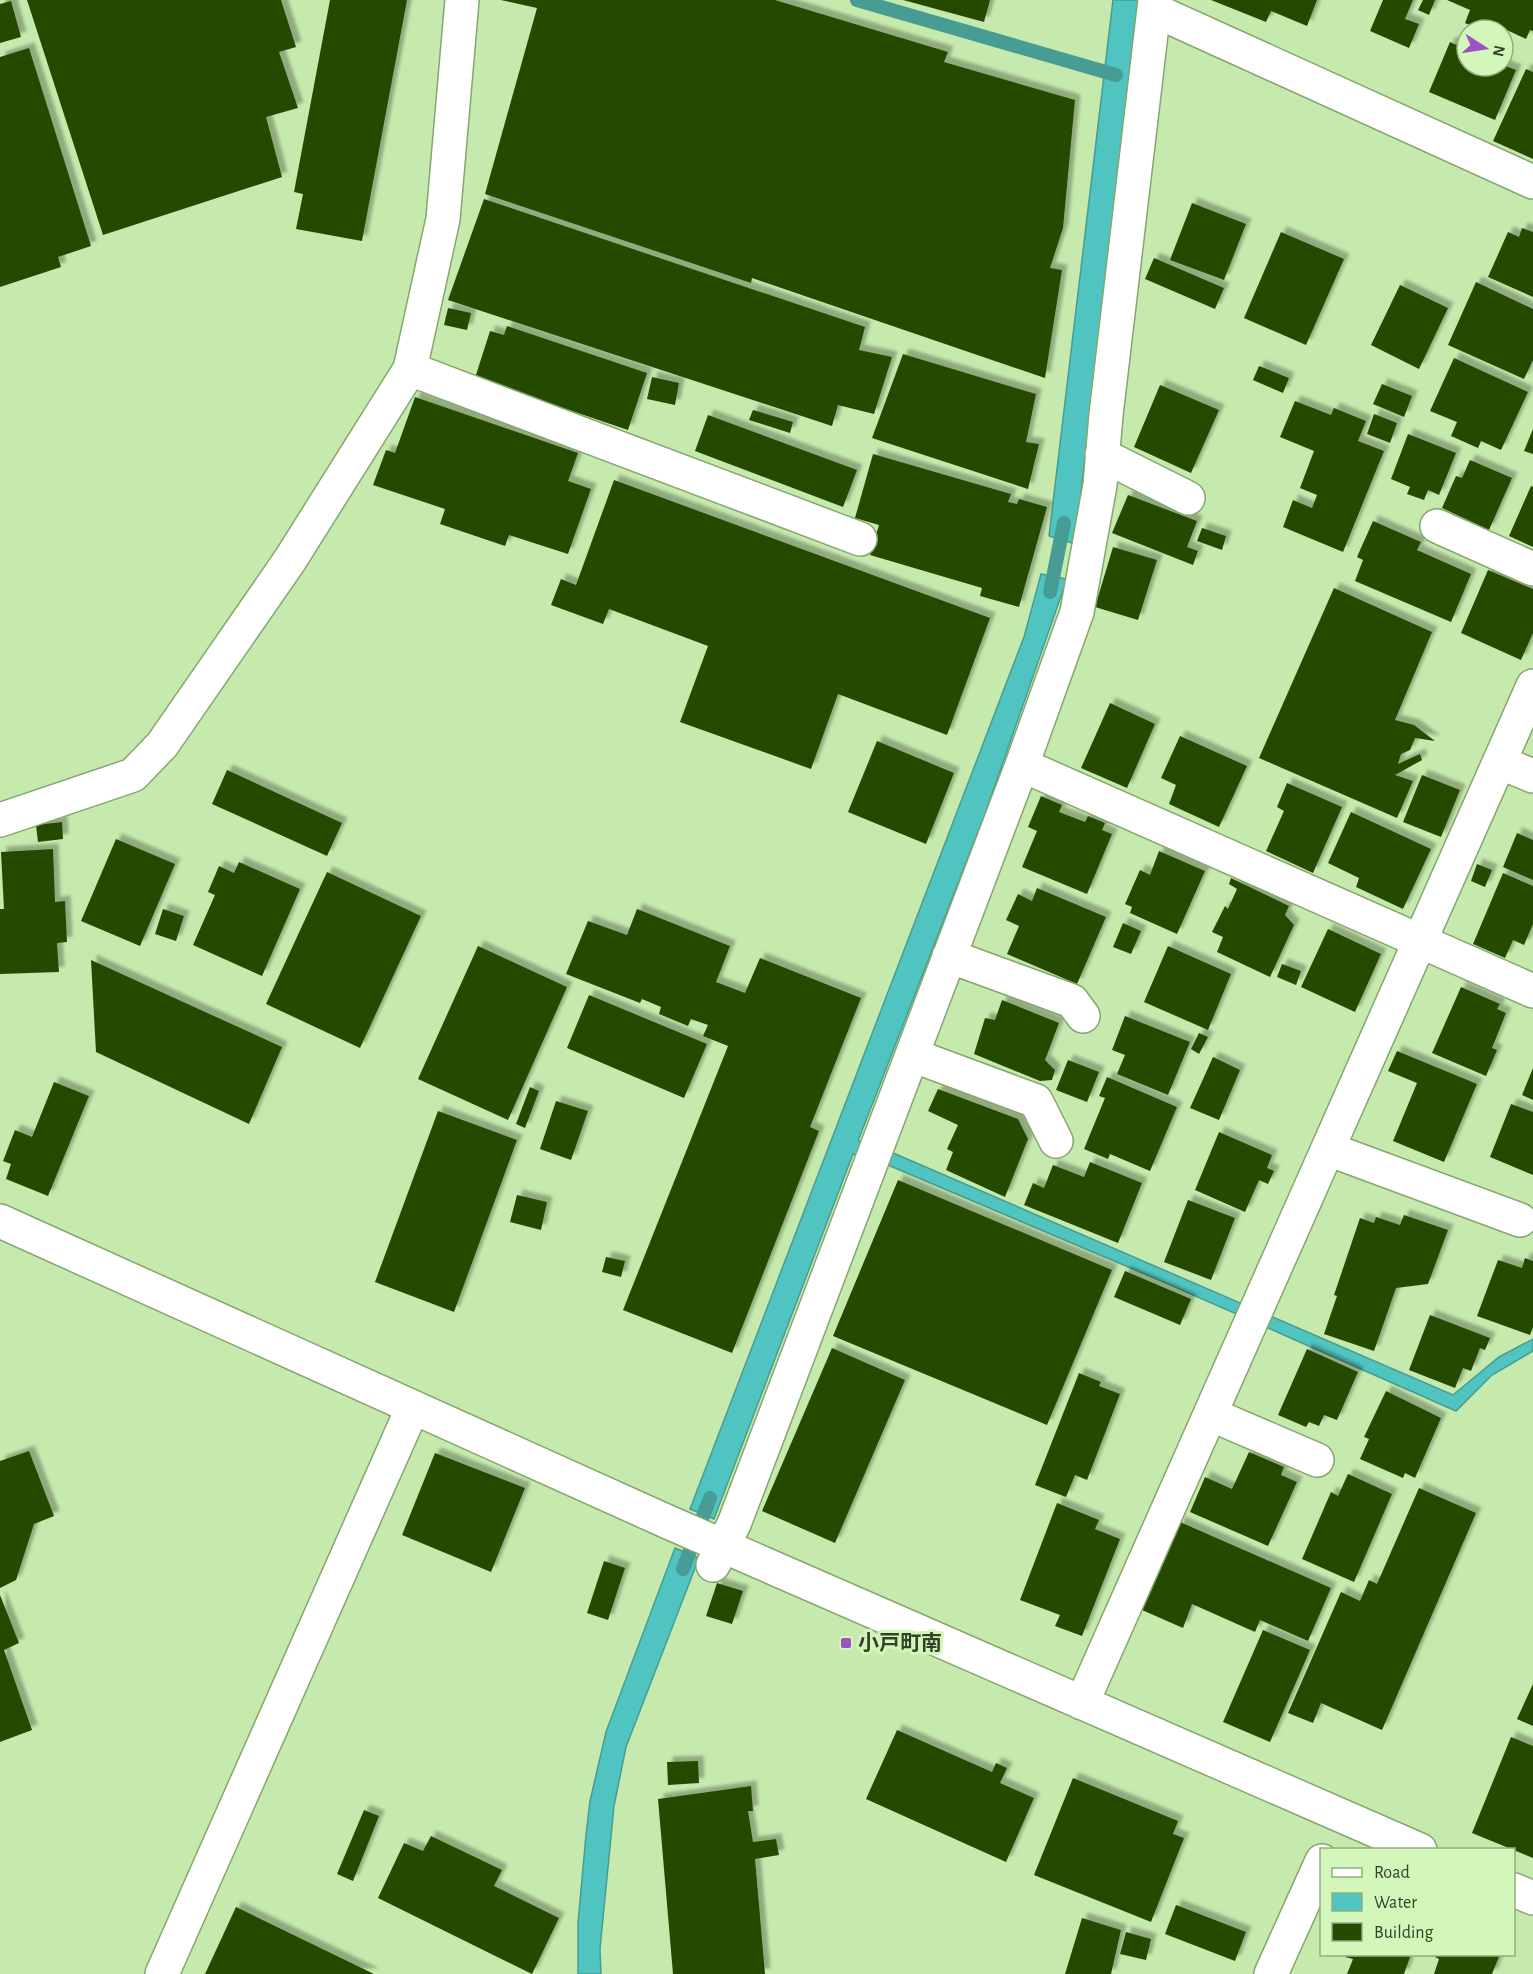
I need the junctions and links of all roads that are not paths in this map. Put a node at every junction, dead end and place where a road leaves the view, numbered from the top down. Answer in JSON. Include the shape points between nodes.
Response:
{"nodes":[{"id":1,"x":462,"y":0,"type":"edge"},
{"id":2,"x":1155,"y":5,"type":"edge"},
{"id":3,"x":1533,"y":182,"type":"edge"},
{"id":4,"x":410,"y":369,"type":"junction"},
{"id":5,"x":1102,"y":455,"type":"junction"},
{"id":6,"x":1188,"y":498,"type":"dead end"},
{"id":7,"x":1437,"y":526,"type":"dead end"},
{"id":8,"x":860,"y":539,"type":"dead end"},
{"id":9,"x":1533,"y":569,"type":"edge"},
{"id":10,"x":1533,"y":686,"type":"edge"},
{"id":11,"x":1499,"y":762,"type":"junction"},
{"id":12,"x":1022,"y":765,"type":"junction"},
{"id":13,"x":1533,"y":776,"type":"edge"},
{"id":14,"x":0,"y":820,"type":"edge"},
{"id":15,"x":1420,"y":941,"type":"junction"},
{"id":16,"x":949,"y":956,"type":"junction"},
{"id":17,"x":1533,"y":991,"type":"edge"},
{"id":18,"x":1083,"y":1016,"type":"dead end"},
{"id":19,"x":912,"y":1055,"type":"junction"},
{"id":20,"x":1056,"y":1141,"type":"dead end"},
{"id":21,"x":1328,"y":1149,"type":"junction"},
{"id":22,"x":1520,"y":1220,"type":"dead end"},
{"id":23,"x":0,"y":1221,"type":"edge"},
{"id":24,"x":413,"y":1407,"type":"junction"},
{"id":25,"x":1210,"y":1414,"type":"junction"},
{"id":26,"x":1317,"y":1460,"type":"dead end"},
{"id":27,"x":717,"y":1551,"type":"junction"},
{"id":28,"x":1082,"y":1703,"type":"junction"},
{"id":29,"x":1342,"y":1816,"type":"junction"},
{"id":30,"x":1328,"y":1848,"type":"edge"},
{"id":31,"x":1415,"y":1848,"type":"edge"},
{"id":32,"x":1320,"y":1866,"type":"edge"},
{"id":33,"x":1515,"y":1890,"type":"edge"},
{"id":34,"x":1533,"y":1898,"type":"edge"},
{"id":35,"x":162,"y":1974,"type":"edge"},
{"id":36,"x":1271,"y":1974,"type":"edge"}],
"edges":[{"from":1,"to":4,"type":"street","via":[[443,219]]},
{"from":2,"to":3,"type":"street"},
{"from":2,"to":5,"type":"street"},
{"from":4,"to":8,"type":"street"},
{"from":4,"to":14,"type":"street","via":[[290,560],[162,745],[133,775]]},
{"from":5,"to":6,"type":"street"},
{"from":5,"to":12,"type":"street","via":[[1077,612]]},
{"from":7,"to":9,"type":"street"},
{"from":10,"to":11,"type":"street"},
{"from":11,"to":13,"type":"street"},
{"from":11,"to":15,"type":"street"},
{"from":12,"to":15,"type":"street"},
{"from":12,"to":16,"type":"street"},
{"from":15,"to":17,"type":"street"},
{"from":15,"to":21,"type":"street"},
{"from":16,"to":18,"type":"street","via":[[1072,1001]]},
{"from":16,"to":19,"type":"street"},
{"from":19,"to":20,"type":"street","via":[[1036,1101]]},
{"from":19,"to":27,"type":"street"},
{"from":21,"to":22,"type":"street"},
{"from":21,"to":25,"type":"street"},
{"from":23,"to":24,"type":"street"},
{"from":24,"to":27,"type":"street","via":[[668,1522]]},
{"from":24,"to":35,"type":"street"},
{"from":25,"to":26,"type":"street"},
{"from":25,"to":28,"type":"street"},
{"from":27,"to":28,"type":"street"},
{"from":28,"to":29,"type":"street"},
{"from":29,"to":30,"type":"street"},
{"from":29,"to":31,"type":"street"},
{"from":32,"to":36,"type":"street"},
{"from":33,"to":34,"type":"street"}]}
